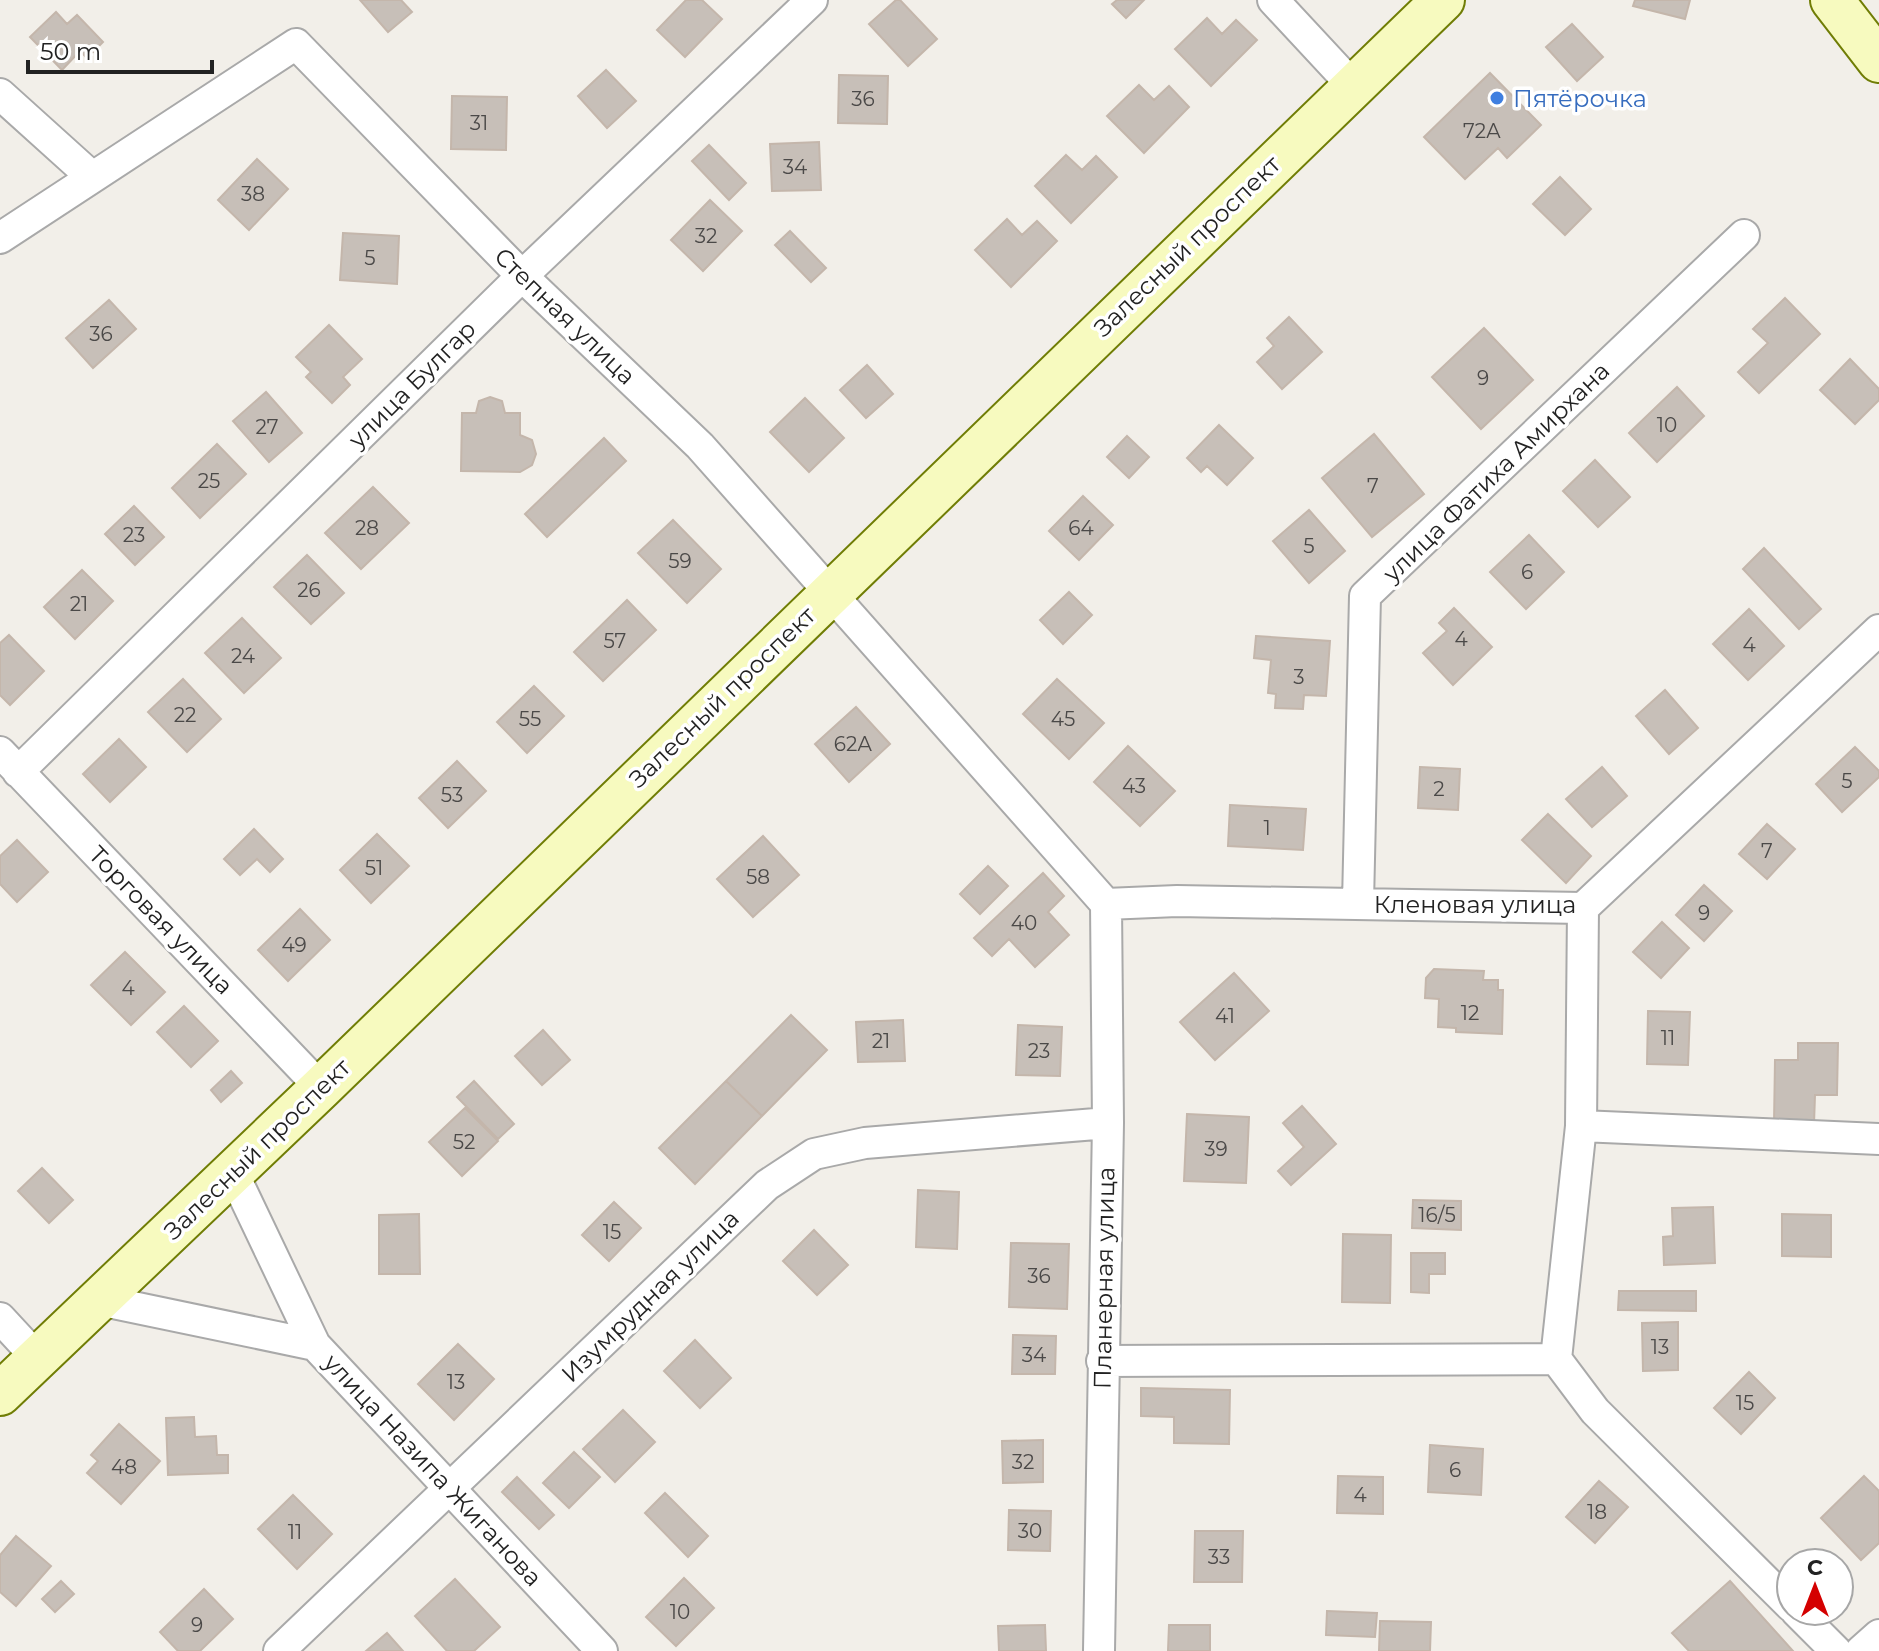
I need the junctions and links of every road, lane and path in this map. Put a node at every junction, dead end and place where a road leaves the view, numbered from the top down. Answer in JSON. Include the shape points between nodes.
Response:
{"nodes":[{"id":1,"x":812,"y":0,"type":"edge"},
{"id":2,"x":1273,"y":0,"type":"edge"},
{"id":3,"x":1443,"y":0,"type":"edge"},
{"id":4,"x":1832,"y":0,"type":"edge"},
{"id":5,"x":1879,"y":61,"type":"edge"},
{"id":6,"x":1353,"y":86,"type":"junction"},
{"id":7,"x":0,"y":94,"type":"edge"},
{"id":8,"x":92,"y":177,"type":"junction"},
{"id":9,"x":1744,"y":235,"type":"dead end"},
{"id":10,"x":0,"y":238,"type":"edge"},
{"id":11,"x":522,"y":276,"type":"junction"},
{"id":12,"x":828,"y":594,"type":"junction"},
{"id":13,"x":1879,"y":630,"type":"edge"},
{"id":14,"x":9,"y":762,"type":"edge"},
{"id":15,"x":1358,"y":903,"type":"junction"},
{"id":16,"x":1106,"y":904,"type":"junction"},
{"id":17,"x":1583,"y":908,"type":"junction"},
{"id":18,"x":321,"y":1088,"type":"junction"},
{"id":19,"x":1108,"y":1123,"type":"junction"},
{"id":20,"x":1581,"y":1126,"type":"junction"},
{"id":21,"x":1879,"y":1139,"type":"edge"},
{"id":22,"x":233,"y":1173,"type":"junction"},
{"id":23,"x":99,"y":1300,"type":"junction"},
{"id":24,"x":0,"y":1318,"type":"edge"},
{"id":25,"x":315,"y":1345,"type":"junction"},
{"id":26,"x":38,"y":1359,"type":"junction"},
{"id":27,"x":1556,"y":1359,"type":"junction"},
{"id":28,"x":1102,"y":1361,"type":"junction"},
{"id":29,"x":0,"y":1394,"type":"edge"},
{"id":30,"x":451,"y":1488,"type":"junction"},
{"id":31,"x":1775,"y":1590,"type":"edge"},
{"id":32,"x":1812,"y":1627,"type":"edge"},
{"id":33,"x":1879,"y":1635,"type":"edge"},
{"id":34,"x":279,"y":1651,"type":"edge"},
{"id":35,"x":602,"y":1651,"type":"edge"},
{"id":36,"x":1099,"y":1651,"type":"edge"},
{"id":37,"x":1836,"y":1651,"type":"edge"},
{"id":38,"x":1861,"y":1651,"type":"edge"}],
"edges":[{"from":1,"to":11,"type":"street","name":"улица Булгар"},
{"from":2,"to":6,"type":"street"},
{"from":3,"to":6,"type":"main road","name":"Залесный проспект"},
{"from":4,"to":5,"type":"main road"},
{"from":6,"to":12,"type":"main road","name":"Залесный проспект"},
{"from":7,"to":8,"type":"street"},
{"from":8,"to":10,"type":"street"},
{"from":8,"to":11,"type":"street","name":"Степная улица","via":[[296,44]]},
{"from":9,"to":15,"type":"street","name":"улица Фатиха Амирхана","via":[[1365,596]]},
{"from":11,"to":12,"type":"street","name":"Степная улица","via":[[700,446]]},
{"from":11,"to":14,"type":"street","name":"улица Булгар"},
{"from":12,"to":16,"type":"street","name":"Степная улица"},
{"from":12,"to":18,"type":"main road","name":"Залесный проспект"},
{"from":13,"to":17,"type":"street","name":"Кленовая улица"},
{"from":14,"to":18,"type":"street","name":"Торговая улица"},
{"from":15,"to":16,"type":"street","name":"Кленовая улица"},
{"from":15,"to":17,"type":"street","name":"Кленовая улица"},
{"from":16,"to":19,"type":"street","name":"Планерная улица"},
{"from":17,"to":20,"type":"street"},
{"from":18,"to":22,"type":"main road","name":"Залесный проспект"},
{"from":19,"to":28,"type":"street","name":"Планерная улица"},
{"from":19,"to":30,"type":"street","name":"Изумрудная улица","via":[[865,1143],[814,1154],[767,1185]]},
{"from":20,"to":21,"type":"street"},
{"from":20,"to":27,"type":"street"},
{"from":22,"to":23,"type":"main road","name":"Залесный проспект"},
{"from":22,"to":25,"type":"street"},
{"from":23,"to":25,"type":"street","name":"улица Назипа Жиганова"},
{"from":23,"to":26,"type":"main road","name":"Залесный проспект"},
{"from":24,"to":26,"type":"street"},
{"from":25,"to":30,"type":"street","name":"улица Назипа Жиганова"},
{"from":26,"to":29,"type":"main road","name":"Залесный проспект"},
{"from":27,"to":28,"type":"street"},
{"from":27,"to":31,"type":"street","via":[[1595,1411]]},
{"from":28,"to":36,"type":"street","name":"Планерная улица"},
{"from":30,"to":34,"type":"street","name":"Изумрудная улица"},
{"from":30,"to":35,"type":"street","name":"улица Назипа Жиганова"},
{"from":32,"to":37,"type":"street"},
{"from":33,"to":38,"type":"street"}]}
